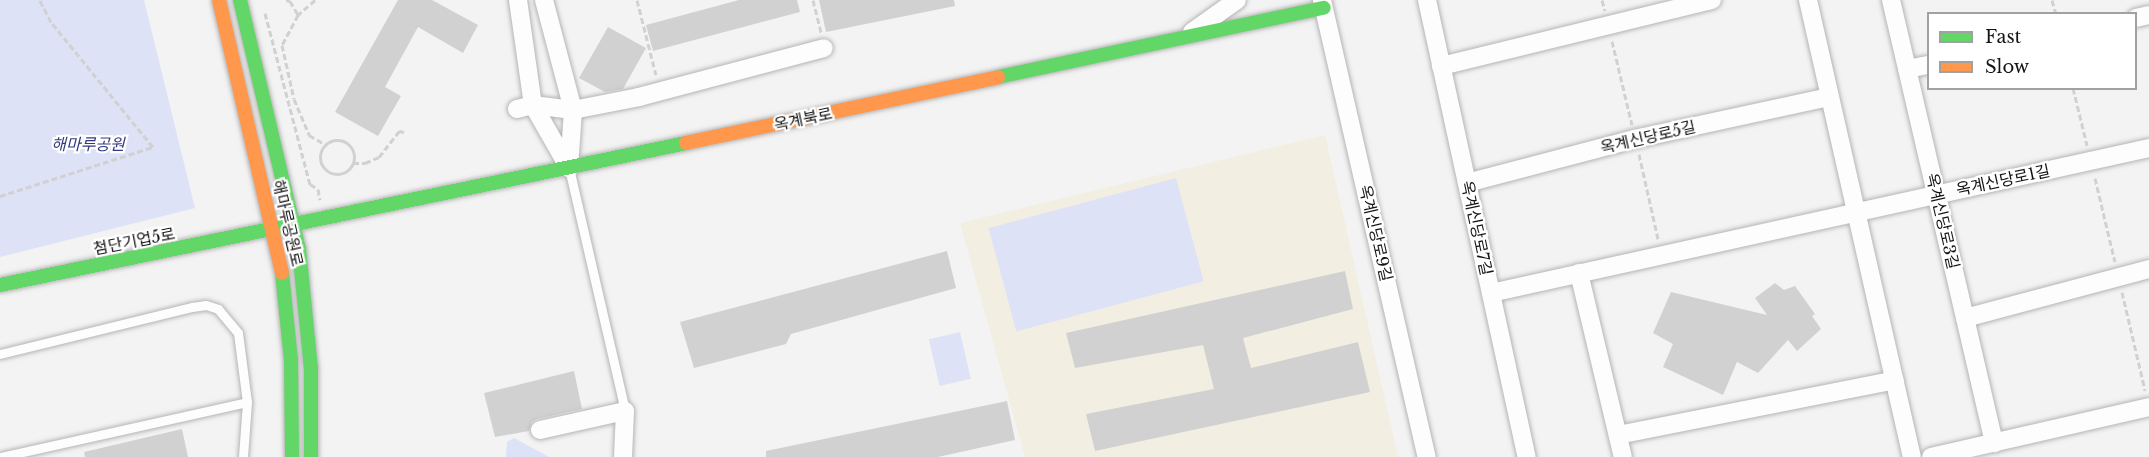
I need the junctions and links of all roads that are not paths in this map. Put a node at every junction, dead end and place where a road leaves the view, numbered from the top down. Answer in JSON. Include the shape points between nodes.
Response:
{"nodes":[{"id":1,"x":219,"y":0,"type":"edge"},
{"id":2,"x":240,"y":0,"type":"edge"},
{"id":3,"x":518,"y":0,"type":"edge"},
{"id":4,"x":544,"y":0,"type":"edge"},
{"id":5,"x":1237,"y":0,"type":"edge"},
{"id":6,"x":1427,"y":0,"type":"edge"},
{"id":7,"x":1712,"y":0,"type":"edge"},
{"id":8,"x":1808,"y":0,"type":"edge"},
{"id":9,"x":1891,"y":0,"type":"edge"},
{"id":10,"x":1323,"y":4,"type":"edge"},
{"id":11,"x":1162,"y":43,"type":"junction"},
{"id":12,"x":824,"y":48,"type":"road end"},
{"id":13,"x":1927,"y":64,"type":"edge"},
{"id":14,"x":1441,"y":66,"type":"junction"},
{"id":15,"x":1908,"y":69,"type":"junction"},
{"id":16,"x":1830,"y":97,"type":"junction"},
{"id":17,"x":525,"y":107,"type":"junction"},
{"id":18,"x":573,"y":110,"type":"junction"},
{"id":19,"x":2149,"y":148,"type":"edge"},
{"id":20,"x":568,"y":168,"type":"junction"},
{"id":21,"x":1467,"y":183,"type":"junction"},
{"id":22,"x":1937,"y":195,"type":"junction"},
{"id":23,"x":1857,"y":212,"type":"junction"},
{"id":24,"x":294,"y":226,"type":"junction"},
{"id":25,"x":274,"y":230,"type":"junction"},
{"id":26,"x":2149,"y":269,"type":"edge"},
{"id":27,"x":1579,"y":273,"type":"junction"},
{"id":28,"x":0,"y":285,"type":"edge"},
{"id":29,"x":1491,"y":293,"type":"junction"},
{"id":30,"x":1965,"y":318,"type":"junction"},
{"id":31,"x":0,"y":354,"type":"edge"},
{"id":32,"x":1894,"y":380,"type":"junction"},
{"id":33,"x":247,"y":402,"type":"junction"},
{"id":34,"x":2149,"y":407,"type":"edge"},
{"id":35,"x":625,"y":411,"type":"junction"},
{"id":36,"x":540,"y":430,"type":"dead end"},
{"id":37,"x":1618,"y":435,"type":"junction"},
{"id":38,"x":1994,"y":443,"type":"junction"},
{"id":39,"x":1,"y":457,"type":"edge"},
{"id":40,"x":243,"y":457,"type":"edge"},
{"id":41,"x":292,"y":457,"type":"edge"},
{"id":42,"x":311,"y":457,"type":"edge"},
{"id":43,"x":623,"y":457,"type":"edge"},
{"id":44,"x":1427,"y":457,"type":"edge"},
{"id":45,"x":1527,"y":457,"type":"edge"},
{"id":46,"x":1623,"y":457,"type":"edge"},
{"id":47,"x":1912,"y":457,"type":"edge"},
{"id":48,"x":1931,"y":457,"type":"edge"}],
"edges":[{"from":1,"to":25,"type":"street","name":"해마루공원로"},
{"from":2,"to":24,"type":"street","name":"해마루공원로"},
{"from":3,"to":17,"type":"street"},
{"from":4,"to":18,"type":"street"},
{"from":5,"to":11,"type":"street","via":[[1199,29]]},
{"from":6,"to":14,"type":"street","name":"옥계신당로7길"},
{"from":7,"to":14,"type":"street"},
{"from":8,"to":16,"type":"street"},
{"from":9,"to":15,"type":"street","name":"옥계신당로3길"},
{"from":10,"to":11,"type":"street","name":"옥계북로"},
{"from":10,"to":44,"type":"street","name":"옥계신당로9길"},
{"from":11,"to":20,"type":"street","name":"옥계북로"},
{"from":12,"to":18,"type":"street"},
{"from":13,"to":15,"type":"street"},
{"from":14,"to":21,"type":"street","name":"옥계신당로7길"},
{"from":15,"to":22,"type":"street","name":"옥계신당로3길"},
{"from":16,"to":21,"type":"street","name":"옥계신당로5길","via":[[1635,139]]},
{"from":16,"to":23,"type":"street"},
{"from":17,"to":18,"type":"street"},
{"from":17,"to":20,"type":"street"},
{"from":18,"to":20,"type":"street"},
{"from":19,"to":22,"type":"street","name":"옥계신당로1길"},
{"from":20,"to":24,"type":"street","name":"옥계북로"},
{"from":20,"to":35,"type":"lane"},
{"from":21,"to":29,"type":"street","name":"옥계신당로7길"},
{"from":22,"to":23,"type":"street","name":"옥계신당로1길"},
{"from":22,"to":30,"type":"street","name":"옥계신당로3길"},
{"from":23,"to":27,"type":"street"},
{"from":23,"to":32,"type":"street"},
{"from":24,"to":25,"type":"street","name":"옥계북로"},
{"from":24,"to":42,"type":"street","name":"해마루공원로","via":[[309,336]]},
{"from":25,"to":28,"type":"street","name":"첨단기업5로"},
{"from":25,"to":41,"type":"street","name":"해마루공원로","via":[[288,306]]},
{"from":26,"to":30,"type":"street"},
{"from":27,"to":29,"type":"street"},
{"from":27,"to":37,"type":"street"},
{"from":29,"to":45,"type":"street","name":"옥계신당로7길"},
{"from":30,"to":38,"type":"street","name":"옥계신당로3길"},
{"from":31,"to":33,"type":"lane","via":[[206,305],[218,309],[238,333]]},
{"from":32,"to":37,"type":"street"},
{"from":32,"to":47,"type":"street"},
{"from":33,"to":39,"type":"lane"},
{"from":33,"to":40,"type":"lane"},
{"from":34,"to":38,"type":"street"},
{"from":35,"to":36,"type":"street"},
{"from":35,"to":43,"type":"street"},
{"from":37,"to":46,"type":"street"},
{"from":38,"to":48,"type":"street"}]}
